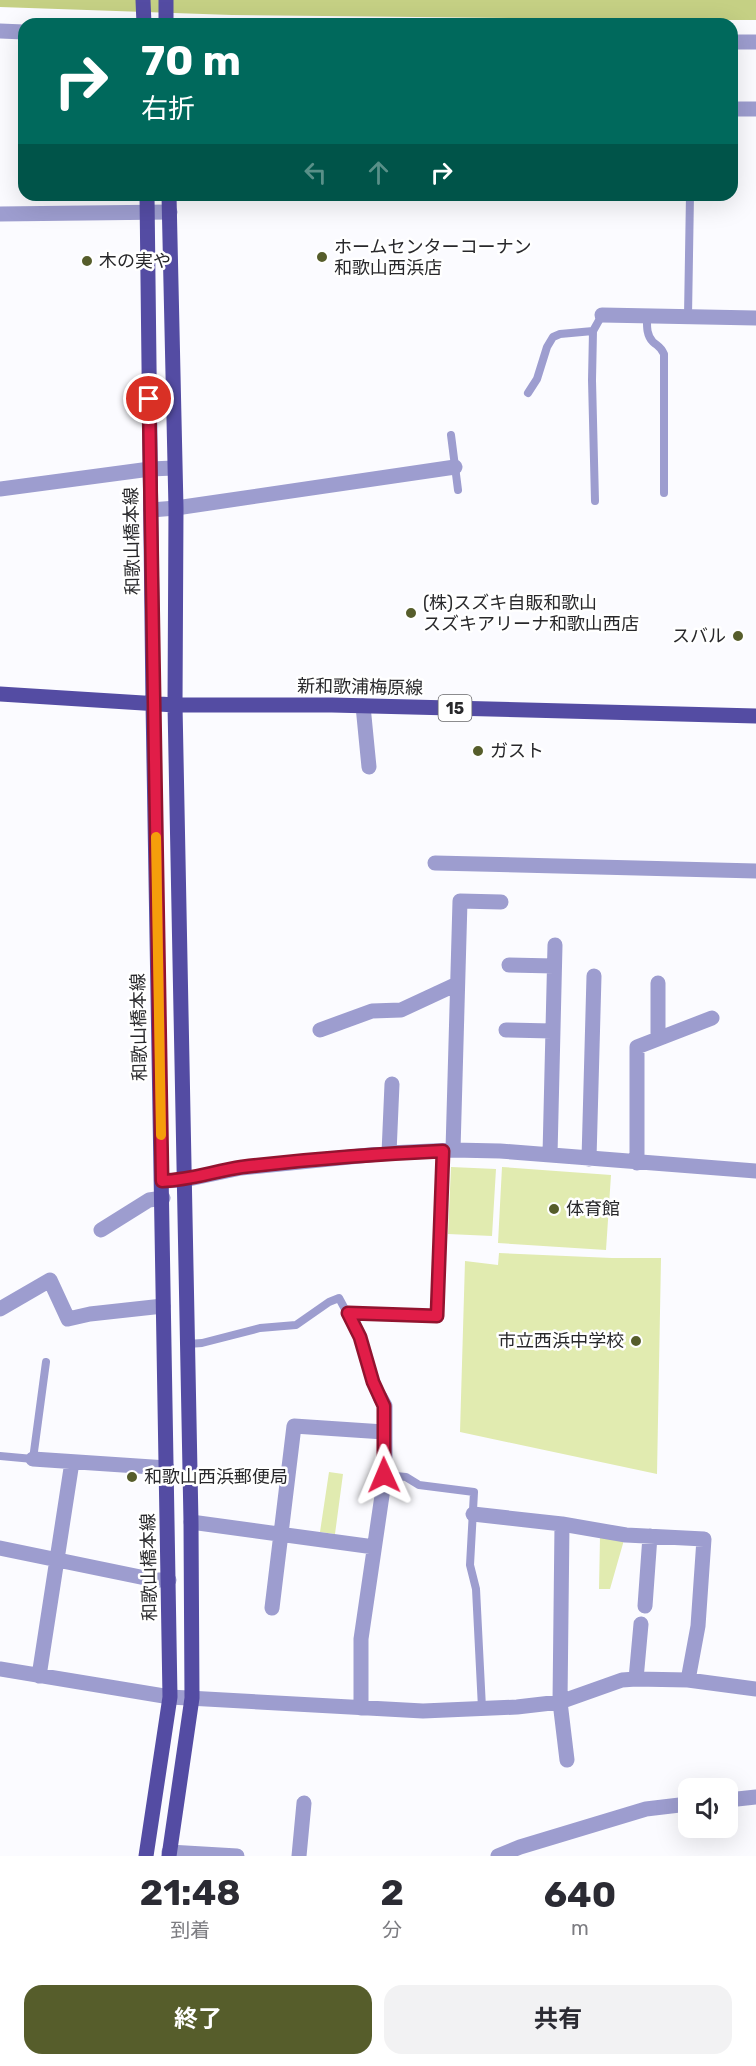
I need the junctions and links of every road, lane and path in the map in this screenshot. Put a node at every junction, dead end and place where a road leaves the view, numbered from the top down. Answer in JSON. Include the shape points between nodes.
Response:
{"nodes":[{"id":1,"x":143,"y":0,"type":"edge"},
{"id":2,"x":166,"y":0,"type":"edge"},
{"id":3,"x":144,"y":18,"type":"edge"},
{"id":4,"x":166,"y":18,"type":"edge"},
{"id":5,"x":0,"y":31,"type":"edge"},
{"id":6,"x":18,"y":32,"type":"edge"},
{"id":7,"x":738,"y":42,"type":"edge"},
{"id":8,"x":756,"y":42,"type":"edge"},
{"id":9,"x":738,"y":109,"type":"edge"},
{"id":10,"x":756,"y":109,"type":"edge"},
{"id":11,"x":147,"y":201,"type":"edge"},
{"id":12,"x":170,"y":201,"type":"edge"},
{"id":13,"x":690,"y":201,"type":"edge"},
{"id":14,"x":147,"y":212,"type":"junction"},
{"id":15,"x":170,"y":212,"type":"junction"},
{"id":16,"x":0,"y":214,"type":"edge"},
{"id":17,"x":602,"y":315,"type":"joint"},
{"id":18,"x":647,"y":315,"type":"junction"},
{"id":19,"x":688,"y":316,"type":"junction"},
{"id":20,"x":756,"y":318,"type":"edge"},
{"id":21,"x":593,"y":331,"type":"junction"},
{"id":22,"x":528,"y":393,"type":"dead end"},
{"id":23,"x":452,"y":435,"type":"dead end"},
{"id":24,"x":174,"y":468,"type":"junction"},
{"id":25,"x":455,"y":468,"type":"junction"},
{"id":26,"x":150,"y":469,"type":"junction"},
{"id":27,"x":0,"y":489,"type":"edge"},
{"id":28,"x":458,"y":490,"type":"dead end"},
{"id":29,"x":664,"y":492,"type":"dead end"},
{"id":30,"x":595,"y":501,"type":"dead end"},
{"id":31,"x":176,"y":508,"type":"junction"},
{"id":32,"x":151,"y":510,"type":"junction"},
{"id":33,"x":0,"y":694,"type":"edge"},
{"id":34,"x":153,"y":704,"type":"junction"},
{"id":35,"x":175,"y":705,"type":"junction"},
{"id":36,"x":363,"y":706,"type":"junction"},
{"id":37,"x":756,"y":716,"type":"edge"},
{"id":38,"x":369,"y":767,"type":"dead end"},
{"id":39,"x":435,"y":863,"type":"dead end"},
{"id":40,"x":756,"y":871,"type":"edge"},
{"id":41,"x":501,"y":902,"type":"dead end"},
{"id":42,"x":555,"y":945,"type":"dead end"},
{"id":43,"x":509,"y":965,"type":"dead end"},
{"id":44,"x":554,"y":966,"type":"junction"},
{"id":45,"x":594,"y":976,"type":"dead end"},
{"id":46,"x":658,"y":983,"type":"dead end"},
{"id":47,"x":457,"y":984,"type":"junction"},
{"id":48,"x":712,"y":1018,"type":"dead end"},
{"id":49,"x":320,"y":1030,"type":"dead end"},
{"id":50,"x":506,"y":1030,"type":"dead end"},
{"id":51,"x":552,"y":1031,"type":"junction"},
{"id":52,"x":658,"y":1038,"type":"junction"},
{"id":53,"x":392,"y":1084,"type":"dead end"},
{"id":54,"x":448,"y":1150,"type":"junction"},
{"id":55,"x":389,"y":1153,"type":"junction"},
{"id":56,"x":550,"y":1155,"type":"junction"},
{"id":57,"x":589,"y":1159,"type":"junction"},
{"id":58,"x":634,"y":1166,"type":"junction"},
{"id":59,"x":756,"y":1171,"type":"edge"},
{"id":60,"x":184,"y":1180,"type":"junction"},
{"id":61,"x":162,"y":1181,"type":"junction"},
{"id":62,"x":163,"y":1198,"type":"junction"},
{"id":63,"x":101,"y":1230,"type":"dead end"},
{"id":64,"x":163,"y":1306,"type":"junction"},
{"id":65,"x":0,"y":1309,"type":"edge"},
{"id":66,"x":348,"y":1313,"type":"junction"},
{"id":67,"x":188,"y":1344,"type":"junction"},
{"id":68,"x":46,"y":1362,"type":"dead end"},
{"id":69,"x":380,"y":1397,"type":"joint"},
{"id":70,"x":384,"y":1432,"type":"junction"},
{"id":71,"x":0,"y":1456,"type":"edge"},
{"id":72,"x":33,"y":1459,"type":"junction"},
{"id":73,"x":72,"y":1462,"type":"junction"},
{"id":74,"x":167,"y":1468,"type":"junction"},
{"id":75,"x":384,"y":1475,"type":"junction"},
{"id":76,"x":473,"y":1514,"type":"junction"},
{"id":77,"x":191,"y":1522,"type":"junction"},
{"id":78,"x":562,"y":1524,"type":"junction"},
{"id":79,"x":279,"y":1535,"type":"junction"},
{"id":80,"x":650,"y":1536,"type":"junction"},
{"id":81,"x":374,"y":1547,"type":"junction"},
{"id":82,"x":0,"y":1548,"type":"edge"},
{"id":83,"x":58,"y":1559,"type":"junction"},
{"id":84,"x":169,"y":1580,"type":"junction"},
{"id":85,"x":645,"y":1606,"type":"dead end"},
{"id":86,"x":272,"y":1608,"type":"dead end"},
{"id":87,"x":642,"y":1624,"type":"dead end"},
{"id":88,"x":0,"y":1670,"type":"edge"},
{"id":89,"x":39,"y":1676,"type":"junction"},
{"id":90,"x":636,"y":1679,"type":"junction"},
{"id":91,"x":688,"y":1680,"type":"junction"},
{"id":92,"x":756,"y":1689,"type":"edge"},
{"id":93,"x":170,"y":1697,"type":"junction"},
{"id":94,"x":192,"y":1698,"type":"junction"},
{"id":95,"x":560,"y":1702,"type":"junction"},
{"id":96,"x":361,"y":1708,"type":"junction"},
{"id":97,"x":482,"y":1708,"type":"junction"},
{"id":98,"x":567,"y":1760,"type":"dead end"},
{"id":99,"x":756,"y":1797,"type":"edge"},
{"id":100,"x":738,"y":1799,"type":"edge"},
{"id":101,"x":304,"y":1803,"type":"dead end"},
{"id":102,"x":678,"y":1805,"type":"edge"},
{"id":103,"x":169,"y":1854,"type":"edge"},
{"id":104,"x":146,"y":1856,"type":"edge"},
{"id":105,"x":237,"y":1856,"type":"edge"},
{"id":106,"x":299,"y":1856,"type":"edge"},
{"id":107,"x":498,"y":1856,"type":"edge"}],
"edges":[{"from":1,"to":3,"type":"main road"},
{"from":2,"to":4,"type":"main road"},
{"from":5,"to":6,"type":"street"},
{"from":7,"to":8,"type":"street"},
{"from":9,"to":10,"type":"street"},
{"from":11,"to":14,"type":"main road","name":"和歌山橋本線"},
{"from":12,"to":15,"type":"main road"},
{"from":13,"to":19,"type":"lane"},
{"from":14,"to":15,"type":"street"},
{"from":14,"to":16,"type":"street"},
{"from":14,"to":26,"type":"main road","name":"和歌山橋本線"},
{"from":15,"to":24,"type":"main road"},
{"from":17,"to":18,"type":"street"},
{"from":17,"to":21,"type":"lane"},
{"from":18,"to":19,"type":"street"},
{"from":18,"to":29,"type":"lane","via":[[648,333],[664,354]]},
{"from":19,"to":20,"type":"street"},
{"from":21,"to":22,"type":"lane","via":[[553,337]]},
{"from":21,"to":30,"type":"lane"},
{"from":23,"to":25,"type":"lane"},
{"from":24,"to":26,"type":"street"},
{"from":24,"to":31,"type":"main road"},
{"from":25,"to":28,"type":"lane"},
{"from":25,"to":31,"type":"street"},
{"from":26,"to":27,"type":"street"},
{"from":26,"to":32,"type":"main road","name":"和歌山橋本線"},
{"from":31,"to":32,"type":"street"},
{"from":31,"to":35,"type":"main road"},
{"from":32,"to":34,"type":"main road","name":"和歌山橋本線"},
{"from":33,"to":34,"type":"main road","name":"新和歌浦梅原線","number":"15"},
{"from":34,"to":35,"type":"main road","name":"新和歌浦梅原線","number":"15"},
{"from":34,"to":61,"type":"main road","name":"和歌山橋本線"},
{"from":35,"to":36,"type":"main road","name":"新和歌浦梅原線","number":"15"},
{"from":35,"to":60,"type":"main road"},
{"from":36,"to":37,"type":"main road","name":"新和歌浦梅原線","number":"15"},
{"from":36,"to":38,"type":"street"},
{"from":39,"to":40,"type":"street"},
{"from":41,"to":47,"type":"street","via":[[460,901]]},
{"from":42,"to":44,"type":"street"},
{"from":43,"to":44,"type":"street"},
{"from":44,"to":51,"type":"street"},
{"from":45,"to":57,"type":"street"},
{"from":46,"to":52,"type":"street"},
{"from":47,"to":49,"type":"street","via":[[401,1010],[372,1011]]},
{"from":47,"to":54,"type":"street"},
{"from":48,"to":52,"type":"street"},
{"from":50,"to":51,"type":"street"},
{"from":51,"to":56,"type":"street"},
{"from":52,"to":58,"type":"street","via":[[637,1047]]},
{"from":53,"to":55,"type":"street"},
{"from":54,"to":55,"type":"street"},
{"from":54,"to":56,"type":"street"},
{"from":54,"to":66,"type":"lane","via":[[437,1316]]},
{"from":55,"to":60,"type":"street","via":[[241,1168]]},
{"from":56,"to":57,"type":"street"},
{"from":57,"to":58,"type":"street"},
{"from":58,"to":59,"type":"street"},
{"from":60,"to":61,"type":"street"},
{"from":60,"to":67,"type":"main road"},
{"from":61,"to":62,"type":"main road","name":"和歌山橋本線"},
{"from":62,"to":63,"type":"street","via":[[149,1200]]},
{"from":62,"to":64,"type":"main road","name":"和歌山橋本線"},
{"from":64,"to":65,"type":"street","via":[[68,1318],[50,1280]]},
{"from":64,"to":74,"type":"main road","name":"和歌山橋本線"},
{"from":66,"to":67,"type":"lane","via":[[339,1298],[296,1325],[260,1328]]},
{"from":66,"to":69,"type":"lane"},
{"from":67,"to":77,"type":"main road"},
{"from":68,"to":72,"type":"lane"},
{"from":69,"to":70,"type":"street"},
{"from":70,"to":75,"type":"street"},
{"from":70,"to":79,"type":"street","via":[[294,1426]]},
{"from":71,"to":72,"type":"lane"},
{"from":72,"to":73,"type":"street"},
{"from":73,"to":74,"type":"street"},
{"from":73,"to":83,"type":"street"},
{"from":74,"to":84,"type":"main road","name":"和歌山橋本線"},
{"from":75,"to":76,"type":"lane","via":[[406,1477],[419,1485],[474,1491]]},
{"from":75,"to":81,"type":"street"},
{"from":76,"to":78,"type":"street"},
{"from":76,"to":97,"type":"lane","via":[[470,1565],[476,1589]]},
{"from":77,"to":79,"type":"street"},
{"from":77,"to":94,"type":"main road"},
{"from":78,"to":80,"type":"street"},
{"from":78,"to":95,"type":"street"},
{"from":79,"to":81,"type":"street"},
{"from":79,"to":86,"type":"street"},
{"from":80,"to":85,"type":"street"},
{"from":80,"to":91,"type":"street","via":[[704,1539],[698,1626]]},
{"from":81,"to":96,"type":"street","via":[[361,1639]]},
{"from":82,"to":83,"type":"street"},
{"from":83,"to":84,"type":"street"},
{"from":83,"to":89,"type":"street"},
{"from":84,"to":93,"type":"main road","name":"和歌山橋本線"},
{"from":87,"to":90,"type":"street"},
{"from":88,"to":89,"type":"street"},
{"from":89,"to":93,"type":"street"},
{"from":90,"to":91,"type":"street"},
{"from":90,"to":95,"type":"street","via":[[622,1680]]},
{"from":91,"to":92,"type":"street"},
{"from":93,"to":94,"type":"street"},
{"from":93,"to":104,"type":"main road","name":"和歌山橋本線"},
{"from":94,"to":96,"type":"street"},
{"from":94,"to":103,"type":"main road"},
{"from":95,"to":97,"type":"street"},
{"from":95,"to":98,"type":"street"},
{"from":96,"to":97,"type":"street"},
{"from":99,"to":100,"type":"street"},
{"from":101,"to":106,"type":"street"},
{"from":102,"to":107,"type":"street","via":[[646,1809]]},
{"from":103,"to":105,"type":"street"}]}
